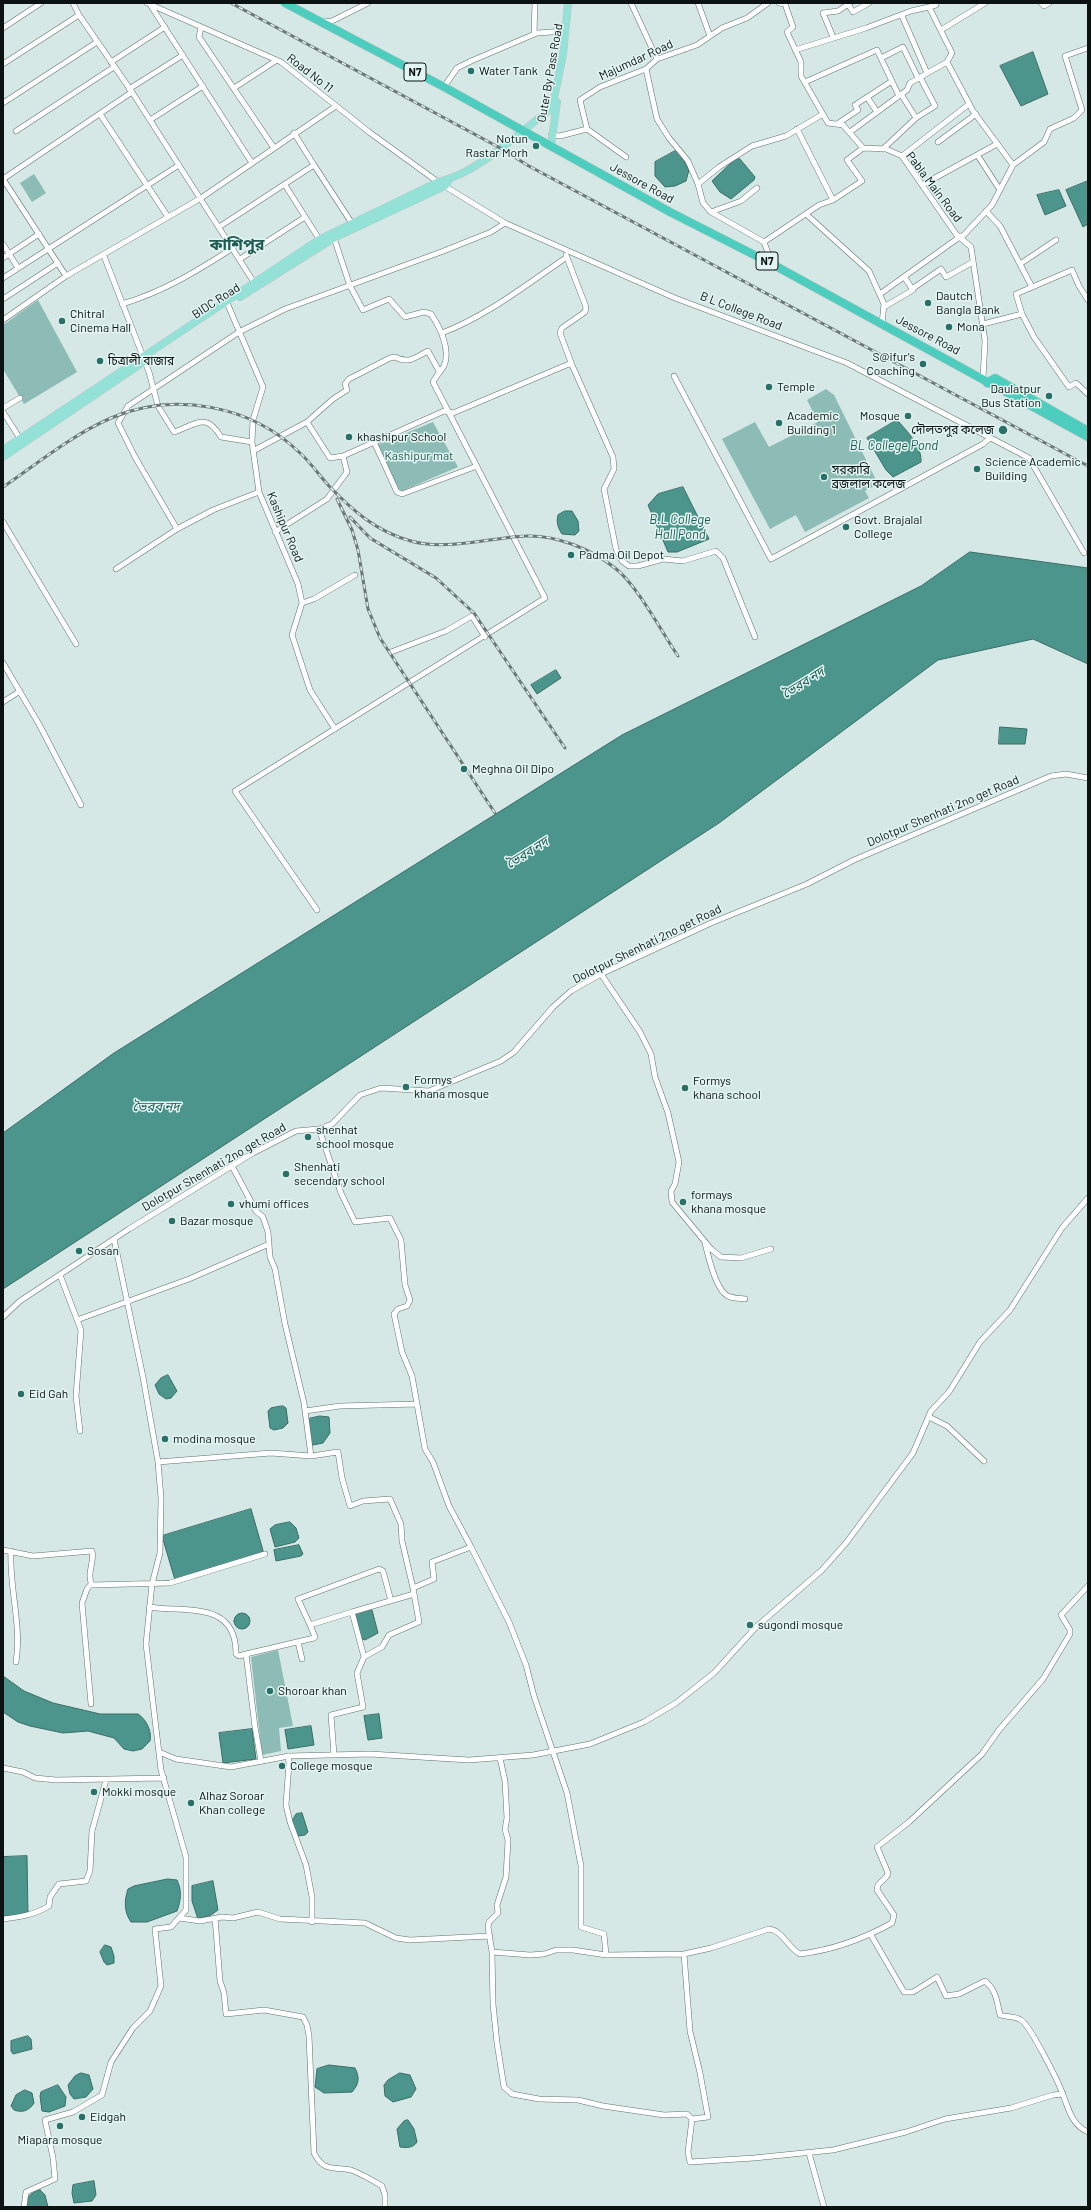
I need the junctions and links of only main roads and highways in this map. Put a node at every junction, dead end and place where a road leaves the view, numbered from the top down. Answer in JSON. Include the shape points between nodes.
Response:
{"nodes":[{"id":1,"x":286,"y":3,"type":"edge"},
{"id":2,"x":568,"y":3,"type":"edge"},
{"id":3,"x":572,"y":3,"type":"edge"},
{"id":4,"x":522,"y":130,"type":"junction"},
{"id":5,"x":550,"y":146,"type":"junction"},
{"id":6,"x":450,"y":180,"type":"junction"},
{"id":7,"x":354,"y":226,"type":"junction"},
{"id":8,"x":321,"y":242,"type":"junction"},
{"id":9,"x":255,"y":285,"type":"junction"},
{"id":10,"x":143,"y":360,"type":"junction"},
{"id":11,"x":985,"y":381,"type":"junction"},
{"id":12,"x":1088,"y":431,"type":"edge"},
{"id":13,"x":1088,"y":437,"type":"edge"},
{"id":14,"x":21,"y":441,"type":"junction"},
{"id":15,"x":3,"y":450,"type":"edge"},
{"id":16,"x":3,"y":457,"type":"edge"}],
"edges":[{"from":1,"to":4,"type":"highway","name":"Jessore Road","number":"N7"},
{"from":2,"to":4,"type":"main road","name":"Outer By Pass Road","via":[[553,106]]},
{"from":3,"to":5,"type":"main road","name":"Outer By Pass Road","via":[[570,32]]},
{"from":4,"to":5,"type":"highway","name":"Jessore Road","number":"N7"},
{"from":4,"to":6,"type":"main road","name":"BIDC Road","via":[[502,149]]},
{"from":5,"to":11,"type":"highway","name":"Jessore Road","number":"N7"},
{"from":6,"to":7,"type":"main road","name":"BIDC Road","via":[[438,182]]},
{"from":6,"to":7,"type":"main road","name":"BIDC Road","via":[[445,186]]},
{"from":7,"to":8,"type":"main road","name":"BIDC Road"},
{"from":7,"to":8,"type":"main road","name":"BIDC Road","via":[[334,238]]},
{"from":8,"to":9,"type":"main road","name":"BIDC Road"},
{"from":9,"to":10,"type":"main road","name":"BIDC Road"},
{"from":9,"to":10,"type":"main road","name":"BIDC Road"},
{"from":10,"to":14,"type":"main road","name":"BIDC Road"},
{"from":11,"to":12,"type":"highway","name":"Jessore Road","number":"N7","via":[[995,378]]},
{"from":11,"to":13,"type":"highway","name":"Jessore Road","number":"N7"},
{"from":14,"to":15,"type":"main road","name":"BIDC Road"},
{"from":14,"to":16,"type":"main road","name":"BIDC Road"}]}
